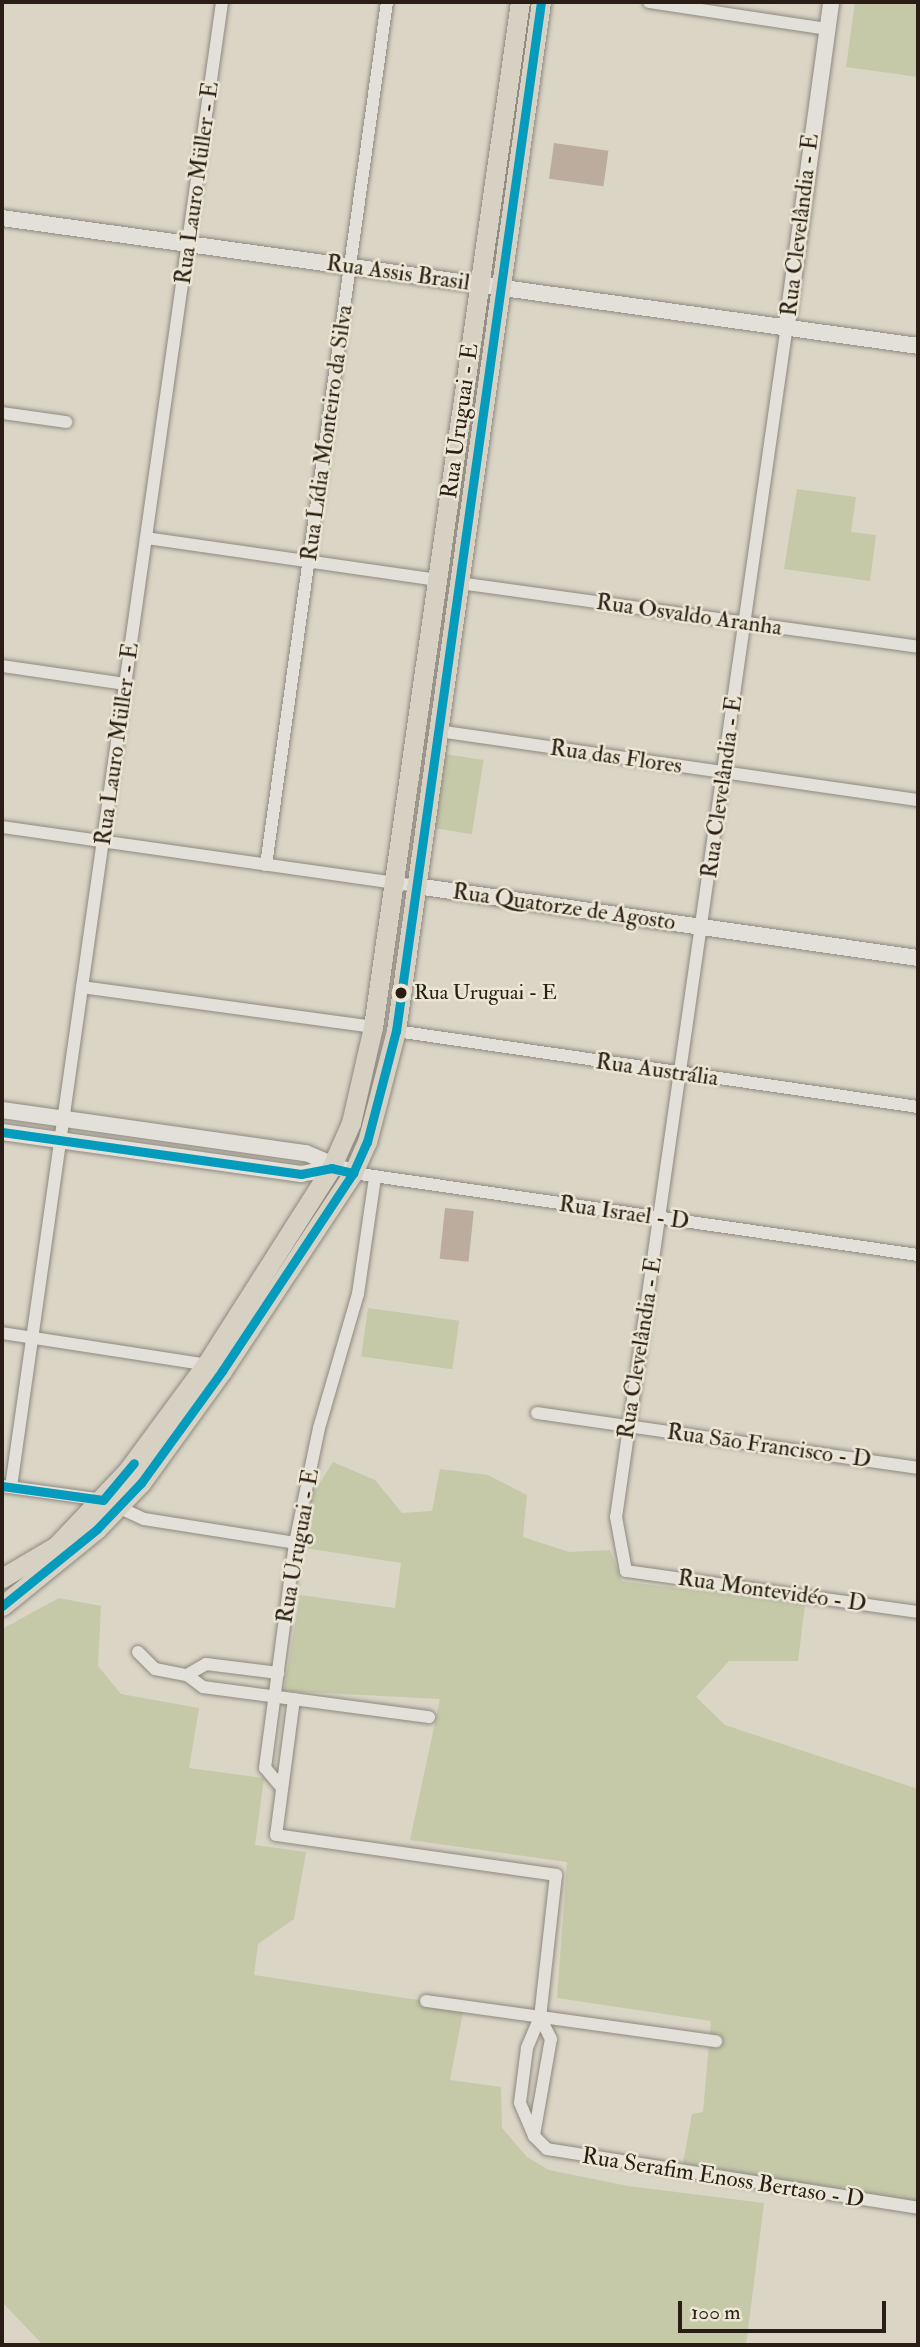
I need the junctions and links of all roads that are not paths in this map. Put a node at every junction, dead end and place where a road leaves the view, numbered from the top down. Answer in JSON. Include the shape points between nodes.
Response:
{"nodes":[{"id":1,"x":222,"y":2,"type":"edge"},
{"id":2,"x":387,"y":2,"type":"edge"},
{"id":3,"x":520,"y":2,"type":"edge"},
{"id":4,"x":541,"y":2,"type":"edge"},
{"id":5,"x":649,"y":2,"type":"edge"},
{"id":6,"x":831,"y":2,"type":"edge"},
{"id":7,"x":827,"y":29,"type":"junction"},
{"id":8,"x":2,"y":219,"type":"edge"},
{"id":9,"x":188,"y":244,"type":"junction"},
{"id":10,"x":350,"y":267,"type":"junction"},
{"id":11,"x":480,"y":285,"type":"junction"},
{"id":12,"x":500,"y":288,"type":"junction"},
{"id":13,"x":787,"y":325,"type":"junction"},
{"id":14,"x":918,"y":345,"type":"edge"},
{"id":15,"x":2,"y":413,"type":"edge"},
{"id":16,"x":66,"y":422,"type":"dead end"},
{"id":17,"x":146,"y":538,"type":"junction"},
{"id":18,"x":309,"y":562,"type":"junction"},
{"id":19,"x":437,"y":580,"type":"junction"},
{"id":20,"x":459,"y":583,"type":"junction"},
{"id":21,"x":747,"y":623,"type":"junction"},
{"id":22,"x":918,"y":647,"type":"edge"},
{"id":23,"x":2,"y":666,"type":"edge"},
{"id":24,"x":125,"y":684,"type":"junction"},
{"id":25,"x":438,"y":731,"type":"junction"},
{"id":26,"x":724,"y":772,"type":"junction"},
{"id":27,"x":918,"y":800,"type":"edge"},
{"id":28,"x":2,"y":827,"type":"edge"},
{"id":29,"x":103,"y":842,"type":"junction"},
{"id":30,"x":266,"y":865,"type":"junction"},
{"id":31,"x":394,"y":883,"type":"junction"},
{"id":32,"x":416,"y":886,"type":"junction"},
{"id":33,"x":702,"y":927,"type":"junction"},
{"id":34,"x":918,"y":958,"type":"edge"},
{"id":35,"x":82,"y":987,"type":"junction"},
{"id":36,"x":373,"y":1027,"type":"junction"},
{"id":37,"x":396,"y":1031,"type":"junction"},
{"id":38,"x":681,"y":1073,"type":"junction"},
{"id":39,"x":918,"y":1107,"type":"edge"},
{"id":40,"x":2,"y":1110,"type":"edge"},
{"id":41,"x":64,"y":1119,"type":"junction"},
{"id":42,"x":2,"y":1132,"type":"edge"},
{"id":43,"x":61,"y":1140,"type":"junction"},
{"id":44,"x":331,"y":1168,"type":"junction"},
{"id":45,"x":353,"y":1173,"type":"junction"},
{"id":46,"x":375,"y":1177,"type":"junction"},
{"id":47,"x":660,"y":1218,"type":"junction"},
{"id":48,"x":918,"y":1255,"type":"edge"},
{"id":49,"x":2,"y":1333,"type":"edge"},
{"id":50,"x":33,"y":1338,"type":"junction"},
{"id":51,"x":214,"y":1367,"type":"junction"},
{"id":52,"x":537,"y":1413,"type":"dead end"},
{"id":53,"x":627,"y":1426,"type":"junction"},
{"id":54,"x":918,"y":1468,"type":"edge"},
{"id":55,"x":6,"y":1486,"type":"edge"},
{"id":56,"x":109,"y":1505,"type":"junction"},
{"id":57,"x":295,"y":1543,"type":"junction"},
{"id":58,"x":626,"y":1571,"type":"joint"},
{"id":59,"x":2,"y":1578,"type":"edge"},
{"id":60,"x":2,"y":1606,"type":"edge"},
{"id":61,"x":918,"y":1612,"type":"edge"},
{"id":62,"x":138,"y":1651,"type":"dead end"},
{"id":63,"x":206,"y":1664,"type":"junction"},
{"id":64,"x":278,"y":1673,"type":"junction"},
{"id":65,"x":187,"y":1675,"type":"junction"},
{"id":66,"x":203,"y":1687,"type":"junction"},
{"id":67,"x":275,"y":1697,"type":"junction"},
{"id":68,"x":294,"y":1699,"type":"junction"},
{"id":69,"x":429,"y":1717,"type":"dead end"},
{"id":70,"x":282,"y":1788,"type":"junction"},
{"id":71,"x":426,"y":2001,"type":"dead end"},
{"id":72,"x":540,"y":2017,"type":"junction"},
{"id":73,"x":716,"y":2041,"type":"dead end"},
{"id":74,"x":534,"y":2136,"type":"junction"},
{"id":75,"x":918,"y":2208,"type":"edge"}],
"edges":[{"from":1,"to":9,"type":"street","name":"Rua Lauro Müller - E"},
{"from":2,"to":10,"type":"street","name":"Rua Lídia Monteiro da Silva"},
{"from":3,"to":11,"type":"main road","name":"Rua Uruguai - E"},
{"from":4,"to":12,"type":"main road","name":"Rua Uruguai - E"},
{"from":5,"to":7,"type":"street"},
{"from":6,"to":7,"type":"street","name":"Rua Clevelândia - E"},
{"from":7,"to":13,"type":"street","name":"Rua Clevelândia - E"},
{"from":8,"to":9,"type":"street","name":"Rua Assis Brasil"},
{"from":9,"to":10,"type":"street","name":"Rua Assis Brasil"},
{"from":9,"to":17,"type":"street","name":"Rua Lauro Müller - E"},
{"from":10,"to":11,"type":"street","name":"Rua Assis Brasil"},
{"from":10,"to":18,"type":"street","name":"Rua Lídia Monteiro da Silva"},
{"from":11,"to":12,"type":"street","name":"Rua Assis Brasil"},
{"from":11,"to":19,"type":"main road","name":"Rua Uruguai - E"},
{"from":12,"to":13,"type":"street","name":"Rua Assis Brasil"},
{"from":12,"to":20,"type":"main road","name":"Rua Uruguai - E"},
{"from":13,"to":14,"type":"street","name":"Rua Assis Brasil"},
{"from":13,"to":21,"type":"street","name":"Rua Clevelândia - E"},
{"from":15,"to":16,"type":"street"},
{"from":17,"to":18,"type":"street"},
{"from":17,"to":24,"type":"street","name":"Rua Lauro Müller - E"},
{"from":18,"to":19,"type":"street"},
{"from":18,"to":30,"type":"street","name":"Rua Lídia Monteiro da Silva"},
{"from":19,"to":31,"type":"main road","name":"Rua Uruguai - E"},
{"from":20,"to":21,"type":"street","name":"Rua Osvaldo Aranha"},
{"from":20,"to":25,"type":"main road","name":"Rua Uruguai - E"},
{"from":21,"to":22,"type":"street","name":"Rua Osvaldo Aranha"},
{"from":21,"to":26,"type":"street","name":"Rua Clevelândia - E"},
{"from":23,"to":24,"type":"street"},
{"from":24,"to":29,"type":"street","name":"Rua Lauro Müller - E"},
{"from":25,"to":26,"type":"street","name":"Rua das Flores"},
{"from":25,"to":32,"type":"main road","name":"Rua Uruguai - E"},
{"from":26,"to":27,"type":"street","name":"Rua das Flores"},
{"from":26,"to":33,"type":"street","name":"Rua Clevelândia - E"},
{"from":28,"to":29,"type":"street","name":"Rua Quatorze de Agosto"},
{"from":29,"to":30,"type":"street","name":"Rua Quatorze de Agosto"},
{"from":29,"to":35,"type":"street","name":"Rua Lauro Müller - E"},
{"from":30,"to":31,"type":"street","name":"Rua Quatorze de Agosto"},
{"from":31,"to":32,"type":"street","name":"Rua Quatorze de Agosto"},
{"from":31,"to":36,"type":"main road","name":"Rua Uruguai - E"},
{"from":32,"to":33,"type":"street","name":"Rua Quatorze de Agosto"},
{"from":32,"to":37,"type":"main road","name":"Rua Uruguai - E"},
{"from":33,"to":34,"type":"street","name":"Rua Quatorze de Agosto"},
{"from":33,"to":38,"type":"street","name":"Rua Clevelândia - E"},
{"from":35,"to":36,"type":"street"},
{"from":35,"to":41,"type":"street","name":"Rua Lauro Müller - E"},
{"from":36,"to":44,"type":"main road","name":"Rua Uruguai - E","via":[[354,1113]]},
{"from":37,"to":38,"type":"street","name":"Rua Austrália"},
{"from":37,"to":45,"type":"main road","name":"Rua Uruguai - E","via":[[380,1102]]},
{"from":38,"to":39,"type":"street","name":"Rua Austrália"},
{"from":38,"to":47,"type":"street","name":"Rua Clevelândia - E"},
{"from":40,"to":41,"type":"street","name":"Rua Israel - D"},
{"from":41,"to":43,"type":"street","name":"Rua Lauro Müller - E"},
{"from":41,"to":44,"type":"street","name":"Rua Israel - D","via":[[306,1153]]},
{"from":42,"to":43,"type":"street","name":"Rua Israel - D"},
{"from":43,"to":44,"type":"street","name":"Rua Israel - D","via":[[301,1174]]},
{"from":43,"to":50,"type":"street","name":"Rua Lauro Müller - E"},
{"from":44,"to":45,"type":"street","name":"Rua Israel - D"},
{"from":44,"to":51,"type":"main road","name":"Rua Uruguai - E"},
{"from":45,"to":46,"type":"street","name":"Rua Israel - D"},
{"from":45,"to":51,"type":"main road","name":"Rua Uruguai - E"},
{"from":46,"to":47,"type":"street","name":"Rua Israel - D"},
{"from":46,"to":57,"type":"street","name":"Rua Uruguai - E","via":[[358,1294],[319,1428]]},
{"from":47,"to":48,"type":"street","name":"Rua Israel - D"},
{"from":47,"to":53,"type":"street","name":"Rua Clevelândia - E"},
{"from":49,"to":50,"type":"street"},
{"from":50,"to":51,"type":"street"},
{"from":50,"to":55,"type":"street","name":"Rua Lauro Müller - E"},
{"from":51,"to":56,"type":"main road"},
{"from":52,"to":53,"type":"street","name":"Rua São Francisco - D"},
{"from":53,"to":54,"type":"street","name":"Rua São Francisco - D"},
{"from":53,"to":58,"type":"street","name":"Rua Clevelândia - E","via":[[616,1517]]},
{"from":55,"to":56,"type":"street"},
{"from":56,"to":57,"type":"street"},
{"from":56,"to":59,"type":"main road","via":[[56,1546]]},
{"from":56,"to":60,"type":"main road"},
{"from":57,"to":64,"type":"street","name":"Rua Uruguai - E"},
{"from":58,"to":61,"type":"street","name":"Rua Montevidéo - D"},
{"from":62,"to":65,"type":"street","via":[[155,1669]]},
{"from":63,"to":64,"type":"street"},
{"from":63,"to":65,"type":"street"},
{"from":63,"to":66,"type":"street"},
{"from":64,"to":67,"type":"street","name":"Rua Uruguai - E"},
{"from":65,"to":66,"type":"street"},
{"from":66,"to":67,"type":"street"},
{"from":67,"to":68,"type":"street"},
{"from":67,"to":70,"type":"street","name":"Rua Uruguai - E","via":[[265,1768]]},
{"from":68,"to":69,"type":"street"},
{"from":68,"to":70,"type":"street"},
{"from":70,"to":72,"type":"street","via":[[276,1835],[556,1875]]},
{"from":71,"to":72,"type":"street"},
{"from":72,"to":73,"type":"street"},
{"from":72,"to":74,"type":"street","via":[[551,2039]]},
{"from":72,"to":74,"type":"street","via":[[527,2048],[520,2103]]},
{"from":74,"to":75,"type":"street","name":"Rua Serafim Enoss Bertaso - D","via":[[547,2149],[575,2155]]}]}
